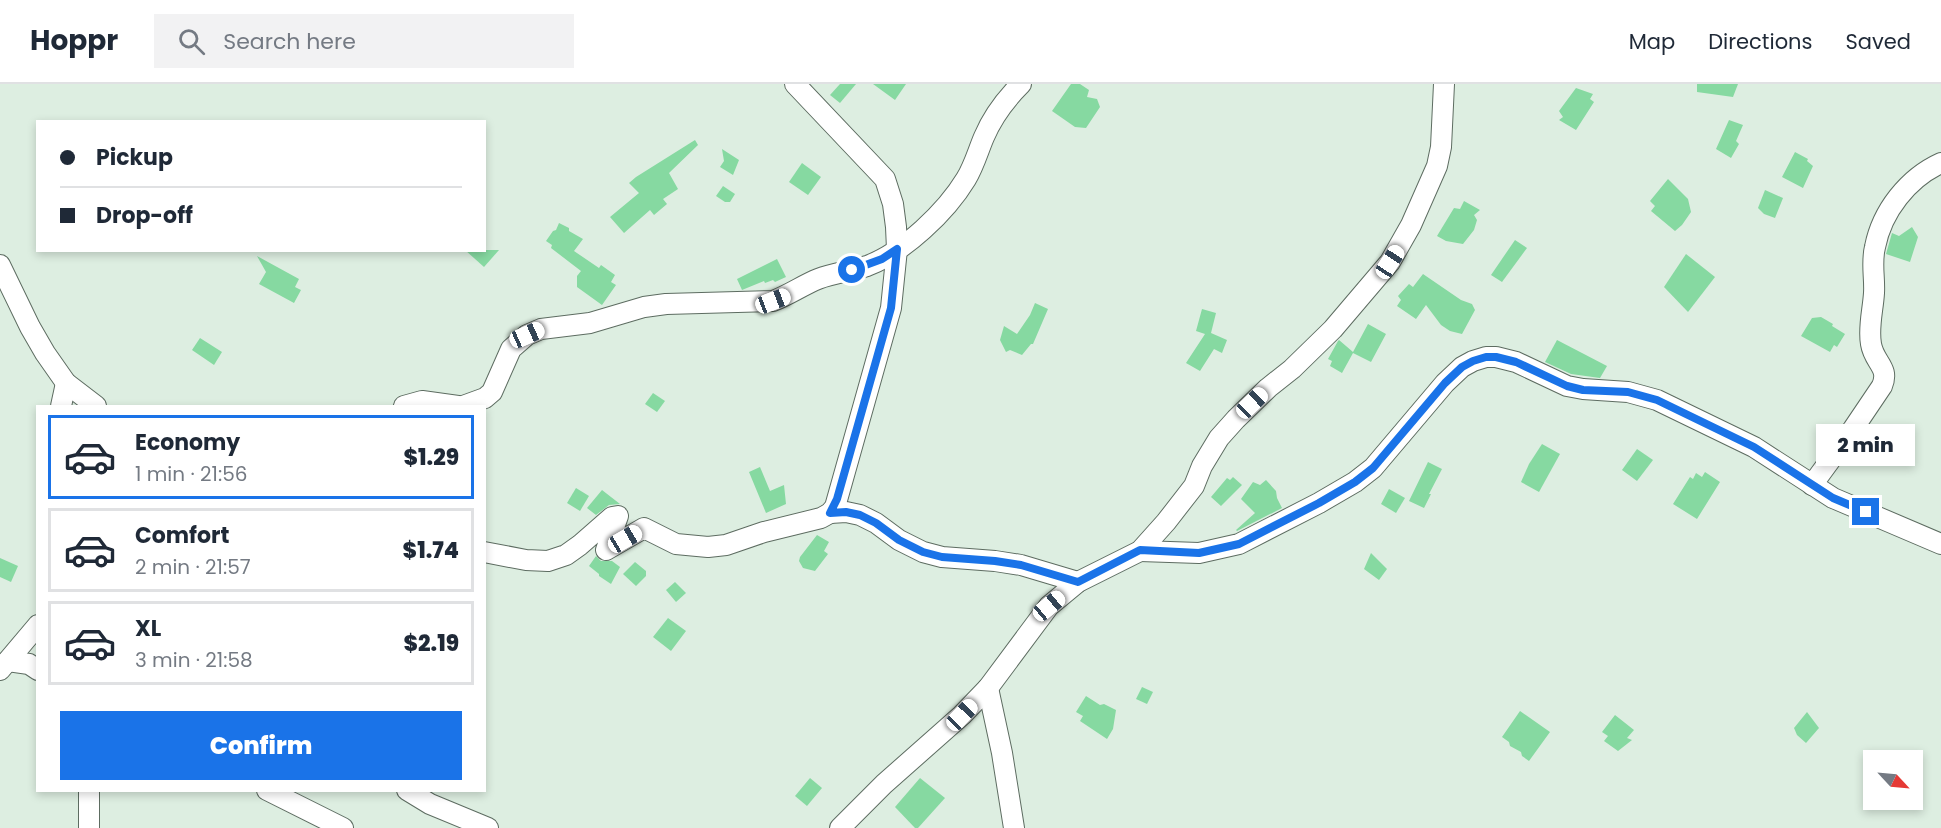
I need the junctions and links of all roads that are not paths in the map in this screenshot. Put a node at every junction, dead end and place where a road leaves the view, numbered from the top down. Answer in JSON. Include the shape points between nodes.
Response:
{"nodes":[{"id":1,"x":795,"y":84,"type":"edge"},
{"id":2,"x":1021,"y":84,"type":"edge"},
{"id":3,"x":1444,"y":84,"type":"edge"},
{"id":4,"x":1941,"y":163,"type":"edge"},
{"id":5,"x":897,"y":249,"type":"junction"},
{"id":6,"x":0,"y":265,"type":"edge"},
{"id":7,"x":66,"y":383,"type":"junction"},
{"id":8,"x":61,"y":405,"type":"edge"},
{"id":9,"x":95,"y":405,"type":"edge"},
{"id":10,"x":408,"y":405,"type":"edge"},
{"id":11,"x":451,"y":405,"type":"edge"},
{"id":12,"x":466,"y":405,"type":"edge"},
{"id":13,"x":1812,"y":485,"type":"junction"},
{"id":14,"x":830,"y":513,"type":"junction"},
{"id":15,"x":1941,"y":544,"type":"edge"},
{"id":16,"x":1140,"y":550,"type":"junction"},
{"id":17,"x":486,"y":552,"type":"edge"},
{"id":18,"x":1078,"y":582,"type":"junction"},
{"id":19,"x":36,"y":627,"type":"edge"},
{"id":20,"x":4,"y":665,"type":"edge"},
{"id":21,"x":36,"y":669,"type":"edge"},
{"id":22,"x":988,"y":688,"type":"junction"},
{"id":23,"x":89,"y":792,"type":"edge"},
{"id":24,"x":270,"y":792,"type":"edge"},
{"id":25,"x":409,"y":792,"type":"edge"},
{"id":26,"x":89,"y":828,"type":"edge"},
{"id":27,"x":343,"y":828,"type":"edge"},
{"id":28,"x":488,"y":828,"type":"edge"},
{"id":29,"x":840,"y":828,"type":"edge"},
{"id":30,"x":1014,"y":828,"type":"edge"}],
"edges":[{"from":1,"to":5,"type":"street","via":[[885,179],[893,204]]},
{"from":2,"to":5,"type":"street","via":[[985,134],[968,177],[955,195],[929,224]]},
{"from":3,"to":16,"type":"street","via":[[1437,166],[1390,262],[1333,329],[1219,438],[1188,494]]},
{"from":4,"to":13,"type":"street","via":[[1906,187],[1889,209],[1875,246],[1870,341],[1885,378]]},
{"from":5,"to":12,"type":"street","via":[[867,266],[818,279],[773,301],[666,304],[590,323],[541,329],[511,349],[492,392]]},
{"from":5,"to":14,"type":"street","via":[[891,308]]},
{"from":6,"to":7,"type":"street","via":[[30,327]]},
{"from":7,"to":8,"type":"street"},
{"from":7,"to":9,"type":"street"},
{"from":10,"to":11,"type":"street","via":[[422,401]]},
{"from":13,"to":15,"type":"street","via":[[1833,498]]},
{"from":13,"to":16,"type":"street","via":[[1754,447],[1657,400],[1628,392],[1567,386],[1516,362],[1486,357],[1462,367],[1445,383],[1373,468],[1319,503],[1239,544],[1199,553]]},
{"from":14,"to":17,"type":"street","via":[[708,547],[676,544],[644,528],[606,550],[618,516],[566,555],[548,561]]},
{"from":14,"to":18,"type":"street","via":[[860,515],[923,552],[1021,565]]},
{"from":16,"to":18,"type":"street"},
{"from":18,"to":22,"type":"street","via":[[1049,606]]},
{"from":19,"to":20,"type":"street"},
{"from":20,"to":21,"type":"street","via":[[29,664]]},
{"from":22,"to":29,"type":"street"},
{"from":22,"to":30,"type":"street"},
{"from":23,"to":26,"type":"street"},
{"from":24,"to":27,"type":"street"},
{"from":25,"to":28,"type":"street"}]}
